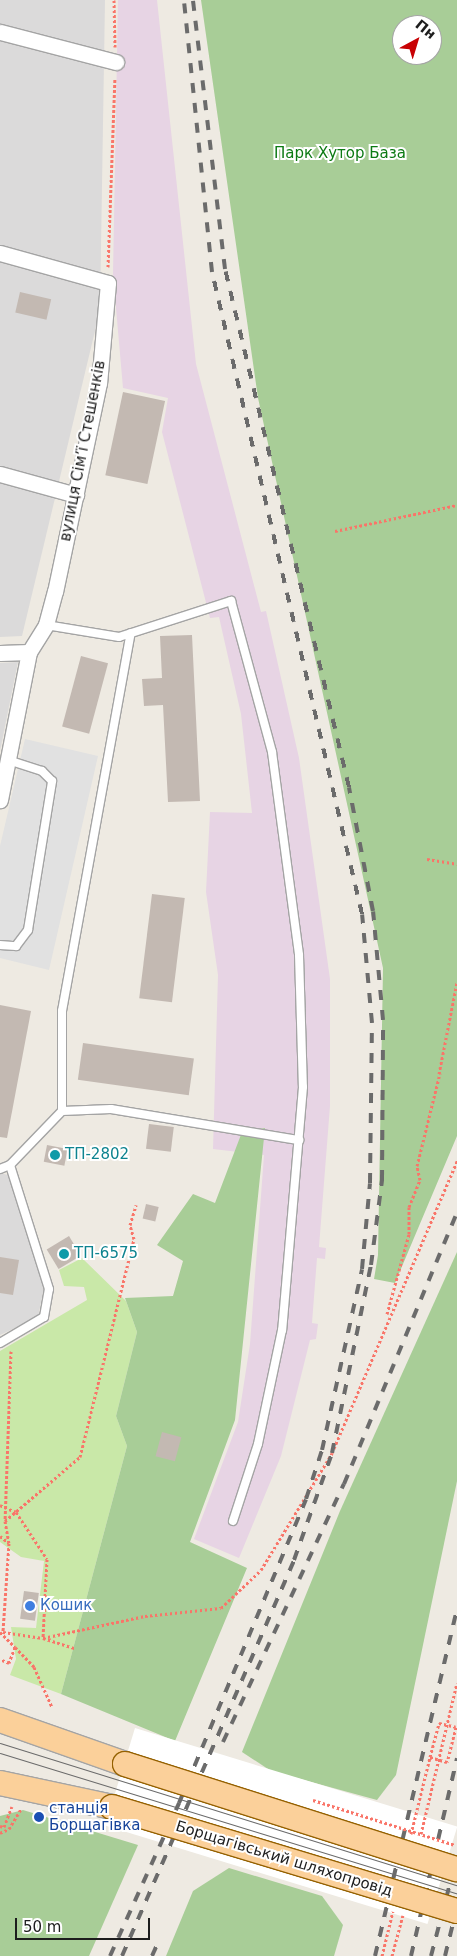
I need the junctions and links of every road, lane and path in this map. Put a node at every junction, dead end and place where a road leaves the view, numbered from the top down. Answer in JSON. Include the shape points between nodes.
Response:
{"nodes":[{"id":1,"x":114,"y":0,"type":"edge"},
{"id":2,"x":0,"y":32,"type":"edge"},
{"id":3,"x":116,"y":62,"type":"junction"},
{"id":4,"x":0,"y":253,"type":"edge"},
{"id":5,"x":108,"y":283,"type":"junction"},
{"id":6,"x":0,"y":474,"type":"edge"},
{"id":7,"x":76,"y":494,"type":"junction"},
{"id":8,"x":457,"y":505,"type":"edge"},
{"id":9,"x":335,"y":531,"type":"dead end"},
{"id":10,"x":46,"y":625,"type":"junction"},
{"id":11,"x":131,"y":633,"type":"junction"},
{"id":12,"x":29,"y":652,"type":"junction"},
{"id":13,"x":0,"y":653,"type":"edge"},
{"id":14,"x":9,"y":760,"type":"junction"},
{"id":15,"x":0,"y":800,"type":"edge"},
{"id":16,"x":427,"y":859,"type":"dead end"},
{"id":17,"x":457,"y":864,"type":"edge"},
{"id":18,"x":0,"y":945,"type":"edge"},
{"id":19,"x":457,"y":982,"type":"edge"},
{"id":20,"x":440,"y":1073,"type":"dead end"},
{"id":21,"x":438,"y":1081,"type":"junction"},
{"id":22,"x":62,"y":1111,"type":"junction"},
{"id":23,"x":299,"y":1140,"type":"junction"},
{"id":24,"x":457,"y":1161,"type":"edge"},
{"id":25,"x":10,"y":1165,"type":"junction"},
{"id":26,"x":0,"y":1168,"type":"edge"},
{"id":27,"x":136,"y":1205,"type":"dead end"},
{"id":28,"x":384,"y":1325,"type":"junction"},
{"id":29,"x":9,"y":1338,"type":"junction"},
{"id":30,"x":0,"y":1343,"type":"edge"},
{"id":31,"x":0,"y":1504,"type":"edge"},
{"id":32,"x":7,"y":1509,"type":"junction"},
{"id":33,"x":16,"y":1512,"type":"junction"},
{"id":34,"x":5,"y":1521,"type":"junction"},
{"id":35,"x":233,"y":1521,"type":"dead end"},
{"id":36,"x":0,"y":1536,"type":"edge"},
{"id":37,"x":9,"y":1543,"type":"junction"},
{"id":38,"x":1,"y":1632,"type":"edge"},
{"id":39,"x":43,"y":1638,"type":"junction"},
{"id":40,"x":15,"y":1647,"type":"junction"},
{"id":41,"x":74,"y":1648,"type":"dead end"},
{"id":42,"x":0,"y":1659,"type":"edge"},
{"id":43,"x":457,"y":1684,"type":"edge"},
{"id":44,"x":52,"y":1707,"type":"dead end"},
{"id":45,"x":0,"y":1720,"type":"edge"},
{"id":46,"x":447,"y":1725,"type":"junction"},
{"id":47,"x":439,"y":1760,"type":"junction"},
{"id":48,"x":0,"y":1783,"type":"edge"},
{"id":49,"x":13,"y":1803,"type":"dead end"},
{"id":50,"x":28,"y":1808,"type":"dead end"},
{"id":51,"x":0,"y":1826,"type":"edge"},
{"id":52,"x":0,"y":1833,"type":"edge"},
{"id":53,"x":421,"y":1834,"type":"dead end"},
{"id":54,"x":457,"y":1869,"type":"edge"},
{"id":55,"x":457,"y":1911,"type":"edge"},
{"id":56,"x":404,"y":1912,"type":"dead end"},
{"id":57,"x":392,"y":1956,"type":"edge"}],
"edges":[{"from":1,"to":3,"type":"path"},
{"from":2,"to":3,"type":"street"},
{"from":3,"to":5,"type":"path"},
{"from":4,"to":5,"type":"street"},
{"from":5,"to":7,"type":"street","name":"вулиця Сімʼї Стешенків","via":[[99,384]]},
{"from":6,"to":7,"type":"street"},
{"from":7,"to":10,"type":"street","name":"вулиця Сімʼї Стешенків"},
{"from":8,"to":9,"type":"path"},
{"from":10,"to":11,"type":"lane","via":[[119,636]]},
{"from":10,"to":12,"type":"street","name":"вулиця Сімʼї Стешенків"},
{"from":11,"to":22,"type":"lane","via":[[62,1011]]},
{"from":11,"to":23,"type":"lane","via":[[231,601],[272,752],[299,955],[303,1087]]},
{"from":12,"to":13,"type":"street"},
{"from":12,"to":14,"type":"street","name":"вулиця Сімʼї Стешенків"},
{"from":14,"to":15,"type":"street","name":"вулиця Сімʼї Стешенків"},
{"from":14,"to":18,"type":"lane","via":[[42,771],[52,781],[28,930],[16,946]]},
{"from":16,"to":17,"type":"path"},
{"from":19,"to":21,"type":"path"},
{"from":20,"to":21,"type":"path"},
{"from":21,"to":28,"type":"path","via":[[417,1166],[420,1180],[409,1206],[409,1234]]},
{"from":22,"to":23,"type":"lane","via":[[111,1108]]},
{"from":22,"to":25,"type":"lane"},
{"from":23,"to":35,"type":"lane","via":[[282,1330],[258,1444]]},
{"from":24,"to":28,"type":"path"},
{"from":25,"to":26,"type":"lane"},
{"from":25,"to":29,"type":"lane","via":[[49,1289],[44,1318]]},
{"from":27,"to":33,"type":"path","via":[[130,1225],[134,1239],[80,1457]]},
{"from":28,"to":39,"type":"path","via":[[332,1453],[306,1499],[261,1570],[221,1608],[126,1620]]},
{"from":29,"to":30,"type":"lane"},
{"from":29,"to":32,"type":"path","via":[[14,1367]]},
{"from":31,"to":32,"type":"path"},
{"from":32,"to":33,"type":"path"},
{"from":32,"to":34,"type":"path"},
{"from":33,"to":34,"type":"path"},
{"from":33,"to":39,"type":"path","via":[[47,1559]]},
{"from":34,"to":37,"type":"path"},
{"from":36,"to":37,"type":"path"},
{"from":37,"to":38,"type":"path"},
{"from":38,"to":39,"type":"path"},
{"from":38,"to":40,"type":"path"},
{"from":39,"to":41,"type":"path"},
{"from":40,"to":42,"type":"path","via":[[9,1663]]},
{"from":40,"to":44,"type":"path","via":[[34,1667]]},
{"from":43,"to":46,"type":"path"},
{"from":45,"to":54,"type":"main road","bridge":true,"via":[[125,1764]]},
{"from":46,"to":47,"type":"path"},
{"from":46,"to":47,"type":"path","via":[[439,1723],[430,1757]]},
{"from":46,"to":47,"type":"path","via":[[456,1727],[447,1762]]},
{"from":47,"to":53,"type":"path"},
{"from":48,"to":55,"type":"main road","name":"Борщагівський шляхопровід","bridge":true,"via":[[112,1807]]},
{"from":49,"to":51,"type":"path","via":[[4,1827]]},
{"from":50,"to":52,"type":"path","via":[[21,1808],[9,1829]]},
{"from":56,"to":57,"type":"path"}]}
